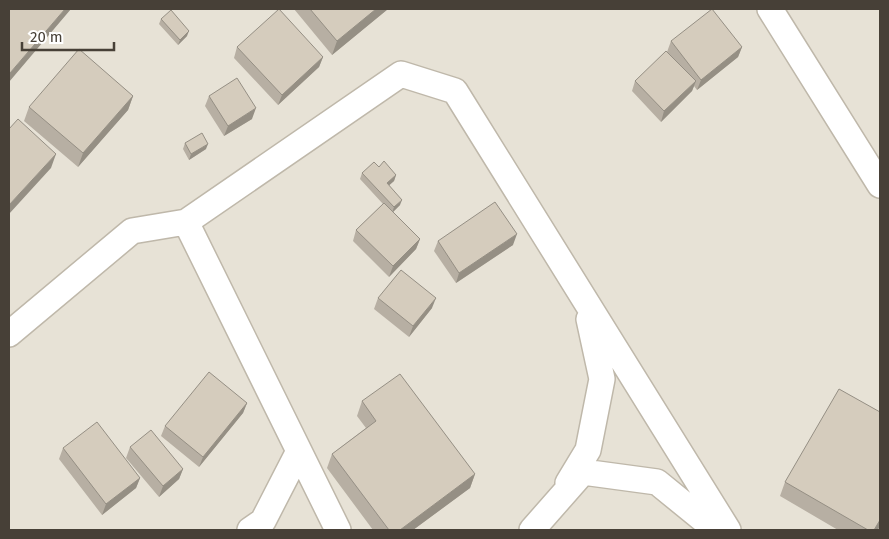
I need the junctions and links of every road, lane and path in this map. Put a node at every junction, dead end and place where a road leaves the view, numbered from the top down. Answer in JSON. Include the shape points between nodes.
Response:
{"nodes":[{"id":1,"x":770,"y":9,"type":"edge"},
{"id":2,"x":880,"y":185,"type":"edge"},
{"id":3,"x":186,"y":222,"type":"junction"},
{"id":4,"x":585,"y":302,"type":"junction"},
{"id":5,"x":9,"y":334,"type":"edge"},
{"id":6,"x":299,"y":451,"type":"junction"},
{"id":7,"x":558,"y":500,"type":"junction"},
{"id":8,"x":250,"y":530,"type":"edge"},
{"id":9,"x":338,"y":530,"type":"edge"},
{"id":10,"x":532,"y":530,"type":"edge"},
{"id":11,"x":716,"y":530,"type":"edge"},
{"id":12,"x":728,"y":530,"type":"edge"}],
"edges":[{"from":1,"to":2,"type":"street"},
{"from":3,"to":4,"type":"street","via":[[401,74],[455,91]]},
{"from":3,"to":5,"type":"street","via":[[132,232]]},
{"from":3,"to":6,"type":"street"},
{"from":4,"to":7,"type":"street","via":[[602,379],[588,450]]},
{"from":4,"to":12,"type":"street"},
{"from":6,"to":8,"type":"street","via":[[263,520]]},
{"from":6,"to":9,"type":"street"},
{"from":7,"to":10,"type":"street"},
{"from":7,"to":11,"type":"street","via":[[583,472],[657,482]]}]}
